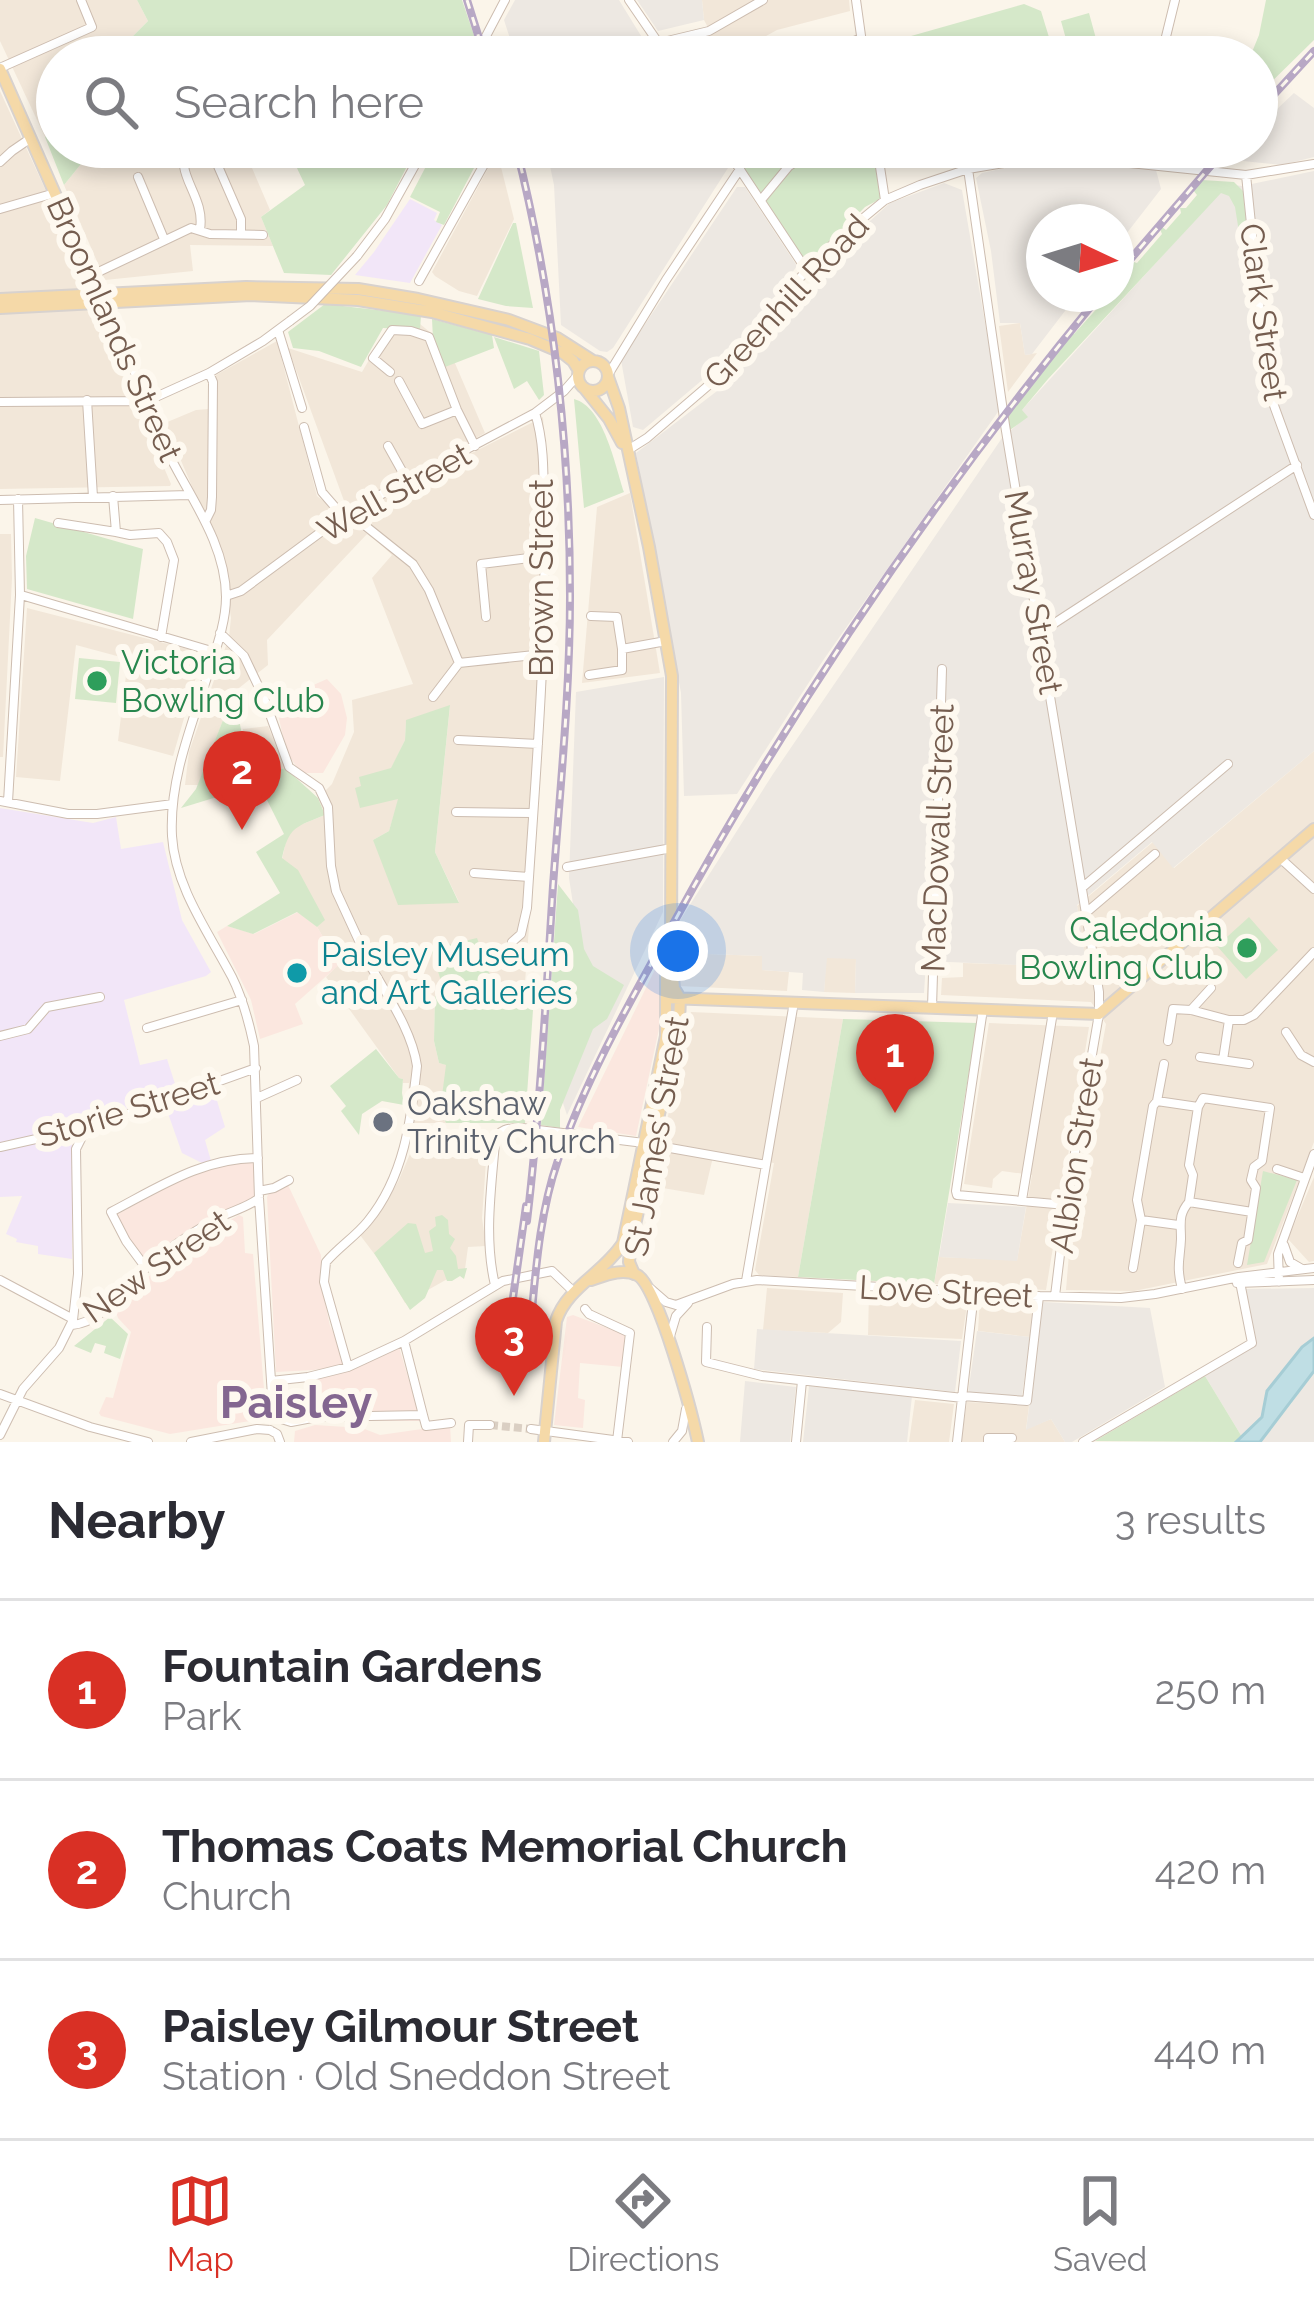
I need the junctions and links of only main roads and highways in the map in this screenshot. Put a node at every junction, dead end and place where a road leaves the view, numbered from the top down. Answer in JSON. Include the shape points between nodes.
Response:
{"nodes":[{"id":1,"x":0,"y":69,"type":"edge"},
{"id":2,"x":36,"y":149,"type":"edge"},
{"id":3,"x":44,"y":168,"type":"edge"},
{"id":4,"x":102,"y":300,"type":"junction"},
{"id":5,"x":0,"y":304,"type":"edge"},
{"id":6,"x":595,"y":361,"type":"junction"},
{"id":7,"x":578,"y":373,"type":"junction"},
{"id":8,"x":608,"y":376,"type":"junction"},
{"id":9,"x":584,"y":388,"type":"junction"},
{"id":10,"x":626,"y":451,"type":"junction"},
{"id":11,"x":1314,"y":829,"type":"edge"},
{"id":12,"x":674,"y":998,"type":"junction"},
{"id":13,"x":649,"y":1144,"type":"junction"},
{"id":14,"x":634,"y":1274,"type":"junction"},
{"id":15,"x":588,"y":1280,"type":"junction"},
{"id":16,"x":544,"y":1437,"type":"edge"},
{"id":17,"x":698,"y":1442,"type":"edge"}],
"edges":[{"from":1,"to":2,"type":"main road","name":"Broomlands Street"},
{"from":3,"to":4,"type":"main road","name":"Broomlands Street"},
{"from":4,"to":5,"type":"main road"},
{"from":4,"to":6,"type":"main road","via":[[358,289],[508,320]]},
{"from":4,"to":7,"type":"main road","via":[[265,295],[386,304],[530,339],[563,353]]},
{"from":6,"to":7,"type":"main road"},
{"from":6,"to":8,"type":"main road"},
{"from":7,"to":9,"type":"main road"},
{"from":8,"to":9,"type":"main road","via":[[602,388]]},
{"from":8,"to":10,"type":"main road","name":"St James' Street"},
{"from":9,"to":10,"type":"main road"},
{"from":10,"to":12,"type":"main road","name":"St James' Street","via":[[672,676]]},
{"from":11,"to":12,"type":"main road","via":[[1099,1014]]},
{"from":12,"to":13,"type":"main road","name":"St James' Street","via":[[677,1039]]},
{"from":13,"to":14,"type":"main road","name":"St James' Street","via":[[630,1248]]},
{"from":13,"to":15,"type":"main road","name":"St James' Street","via":[[622,1244]]},
{"from":14,"to":15,"type":"main road"},
{"from":14,"to":17,"type":"main road","via":[[651,1289]]},
{"from":15,"to":16,"type":"main road","name":"St James' Street","via":[[556,1321]]}]}
